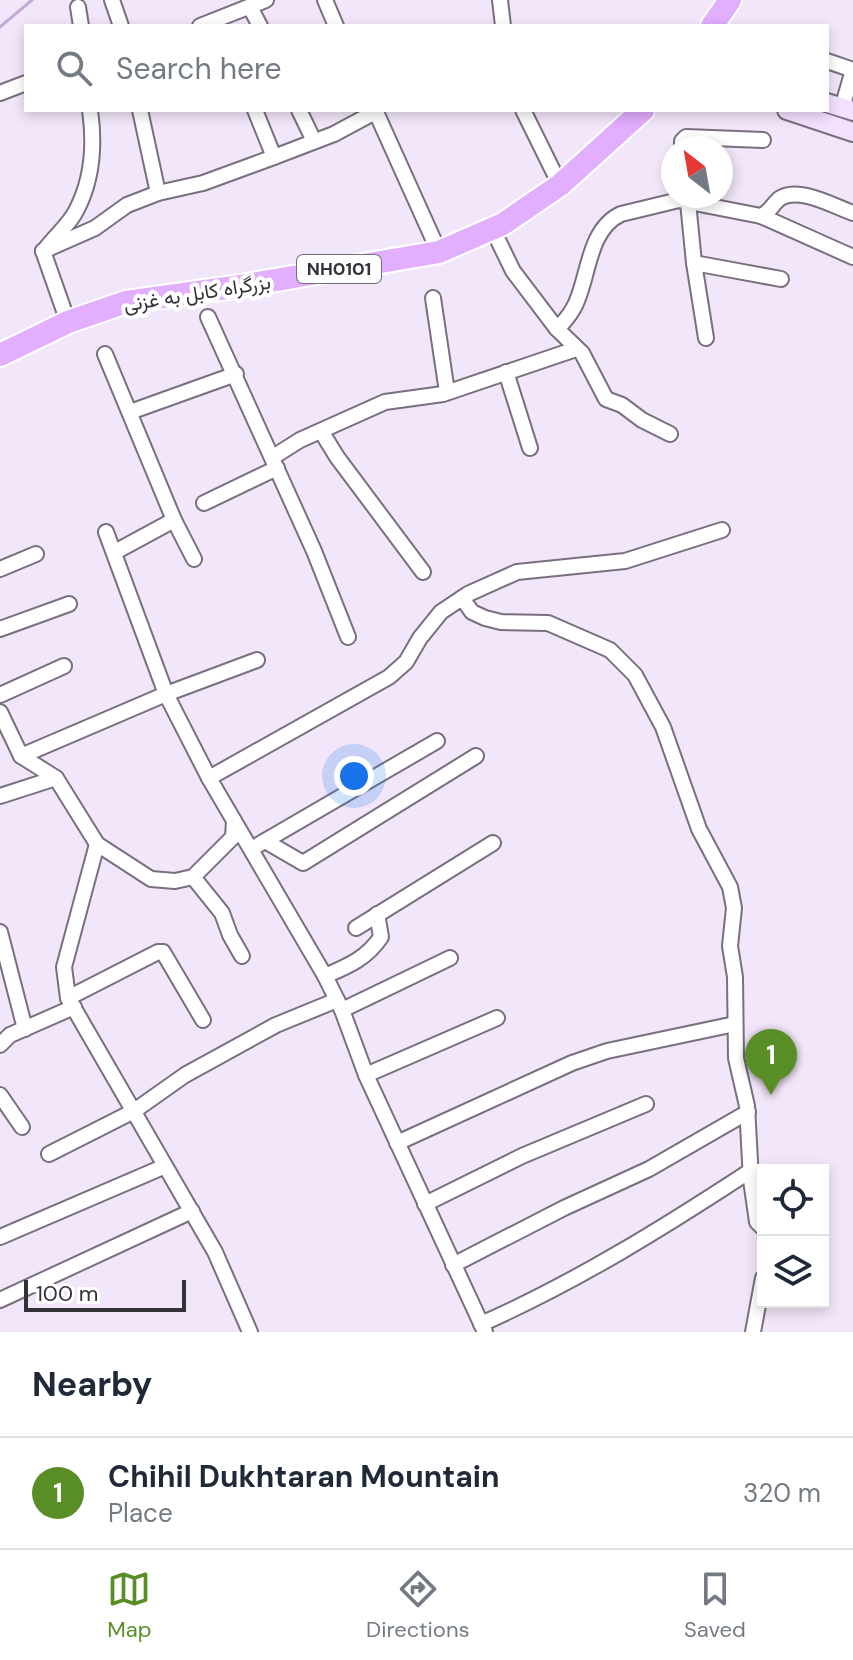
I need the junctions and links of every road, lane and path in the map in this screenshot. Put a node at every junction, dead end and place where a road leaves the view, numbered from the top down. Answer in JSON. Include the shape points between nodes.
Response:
{"nodes":[{"id":1,"x":112,"y":0,"type":"edge"},
{"id":2,"x":266,"y":0,"type":"edge"},
{"id":3,"x":325,"y":0,"type":"edge"},
{"id":4,"x":500,"y":0,"type":"edge"},
{"id":5,"x":730,"y":0,"type":"edge"},
{"id":6,"x":78,"y":7,"type":"dead end"},
{"id":7,"x":250,"y":7,"type":"junction"},
{"id":8,"x":81,"y":24,"type":"edge"},
{"id":9,"x":120,"y":24,"type":"edge"},
{"id":10,"x":212,"y":24,"type":"edge"},
{"id":11,"x":259,"y":24,"type":"edge"},
{"id":12,"x":335,"y":24,"type":"edge"},
{"id":13,"x":503,"y":24,"type":"edge"},
{"id":14,"x":713,"y":24,"type":"edge"},
{"id":15,"x":829,"y":62,"type":"edge"},
{"id":16,"x":853,"y":70,"type":"edge"},
{"id":17,"x":24,"y":84,"type":"edge"},
{"id":18,"x":0,"y":93,"type":"edge"},
{"id":19,"x":841,"y":107,"type":"edge"},
{"id":20,"x":90,"y":112,"type":"edge"},
{"id":21,"x":140,"y":112,"type":"edge"},
{"id":22,"x":256,"y":112,"type":"edge"},
{"id":23,"x":300,"y":112,"type":"edge"},
{"id":24,"x":373,"y":112,"type":"edge"},
{"id":25,"x":375,"y":112,"type":"edge"},
{"id":26,"x":524,"y":112,"type":"edge"},
{"id":27,"x":641,"y":112,"type":"edge"},
{"id":28,"x":793,"y":112,"type":"edge"},
{"id":29,"x":853,"y":132,"type":"edge"},
{"id":30,"x":733,"y":139,"type":"edge"},
{"id":31,"x":763,"y":140,"type":"dead end"},
{"id":32,"x":314,"y":141,"type":"junction"},
{"id":33,"x":274,"y":157,"type":"junction"},
{"id":34,"x":560,"y":185,"type":"junction"},
{"id":35,"x":158,"y":193,"type":"junction"},
{"id":36,"x":661,"y":205,"type":"edge"},
{"id":37,"x":687,"y":208,"type":"edge"},
{"id":38,"x":724,"y":208,"type":"edge"},
{"id":39,"x":853,"y":213,"type":"edge"},
{"id":40,"x":761,"y":216,"type":"junction"},
{"id":41,"x":503,"y":224,"type":"junction"},
{"id":42,"x":43,"y":251,"type":"junction"},
{"id":43,"x":439,"y":252,"type":"junction"},
{"id":44,"x":853,"y":257,"type":"edge"},
{"id":45,"x":694,"y":263,"type":"junction"},
{"id":46,"x":781,"y":279,"type":"dead end"},
{"id":47,"x":433,"y":298,"type":"dead end"},
{"id":48,"x":208,"y":317,"type":"dead end"},
{"id":49,"x":68,"y":322,"type":"junction"},
{"id":50,"x":557,"y":329,"type":"junction"},
{"id":51,"x":706,"y":338,"type":"dead end"},
{"id":52,"x":576,"y":349,"type":"junction"},
{"id":53,"x":105,"y":354,"type":"dead end"},
{"id":54,"x":0,"y":355,"type":"edge"},
{"id":55,"x":506,"y":372,"type":"junction"},
{"id":56,"x":236,"y":374,"type":"junction"},
{"id":57,"x":447,"y":392,"type":"junction"},
{"id":58,"x":130,"y":412,"type":"junction"},
{"id":59,"x":321,"y":431,"type":"junction"},
{"id":60,"x":670,"y":434,"type":"dead end"},
{"id":61,"x":530,"y":448,"type":"dead end"},
{"id":62,"x":275,"y":462,"type":"junction"},
{"id":63,"x":204,"y":503,"type":"dead end"},
{"id":64,"x":174,"y":520,"type":"junction"},
{"id":65,"x":722,"y":530,"type":"dead end"},
{"id":66,"x":106,"y":532,"type":"dead end"},
{"id":67,"x":115,"y":552,"type":"junction"},
{"id":68,"x":36,"y":554,"type":"dead end"},
{"id":69,"x":194,"y":559,"type":"dead end"},
{"id":70,"x":0,"y":569,"type":"edge"},
{"id":71,"x":423,"y":572,"type":"dead end"},
{"id":72,"x":462,"y":598,"type":"junction"},
{"id":73,"x":69,"y":604,"type":"dead end"},
{"id":74,"x":0,"y":629,"type":"edge"},
{"id":75,"x":348,"y":637,"type":"dead end"},
{"id":76,"x":257,"y":660,"type":"dead end"},
{"id":77,"x":64,"y":666,"type":"dead end"},
{"id":78,"x":166,"y":694,"type":"junction"},
{"id":79,"x":0,"y":695,"type":"edge"},
{"id":80,"x":0,"y":712,"type":"edge"},
{"id":81,"x":437,"y":741,"type":"dead end"},
{"id":82,"x":21,"y":756,"type":"junction"},
{"id":83,"x":476,"y":756,"type":"dead end"},
{"id":84,"x":56,"y":778,"type":"junction"},
{"id":85,"x":209,"y":778,"type":"junction"},
{"id":86,"x":0,"y":796,"type":"edge"},
{"id":87,"x":234,"y":820,"type":"junction"},
{"id":88,"x":265,"y":841,"type":"junction"},
{"id":89,"x":493,"y":843,"type":"dead end"},
{"id":90,"x":97,"y":844,"type":"junction"},
{"id":91,"x":251,"y":850,"type":"junction"},
{"id":92,"x":193,"y":877,"type":"junction"},
{"id":93,"x":377,"y":914,"type":"junction"},
{"id":94,"x":356,"y":928,"type":"dead end"},
{"id":95,"x":0,"y":932,"type":"edge"},
{"id":96,"x":242,"y":956,"type":"dead end"},
{"id":97,"x":450,"y":958,"type":"dead end"},
{"id":98,"x":325,"y":976,"type":"junction"},
{"id":99,"x":71,"y":1003,"type":"junction"},
{"id":100,"x":339,"y":1005,"type":"junction"},
{"id":101,"x":497,"y":1018,"type":"dead end"},
{"id":102,"x":203,"y":1020,"type":"dead end"},
{"id":103,"x":735,"y":1024,"type":"junction"},
{"id":104,"x":25,"y":1029,"type":"junction"},
{"id":105,"x":0,"y":1045,"type":"edge"},
{"id":106,"x":366,"y":1075,"type":"junction"},
{"id":107,"x":0,"y":1095,"type":"edge"},
{"id":108,"x":646,"y":1104,"type":"dead end"},
{"id":109,"x":134,"y":1111,"type":"junction"},
{"id":110,"x":748,"y":1112,"type":"junction"},
{"id":111,"x":22,"y":1127,"type":"dead end"},
{"id":112,"x":397,"y":1143,"type":"junction"},
{"id":113,"x":49,"y":1154,"type":"dead end"},
{"id":114,"x":163,"y":1167,"type":"junction"},
{"id":115,"x":750,"y":1171,"type":"junction"},
{"id":116,"x":425,"y":1204,"type":"junction"},
{"id":117,"x":192,"y":1211,"type":"junction"},
{"id":118,"x":757,"y":1222,"type":"edge"},
{"id":119,"x":0,"y":1237,"type":"edge"},
{"id":120,"x":453,"y":1265,"type":"junction"},
{"id":121,"x":0,"y":1300,"type":"edge"},
{"id":122,"x":757,"y":1308,"type":"edge"},
{"id":123,"x":483,"y":1328,"type":"edge"},
{"id":124,"x":250,"y":1332,"type":"edge"},
{"id":125,"x":753,"y":1332,"type":"edge"}],
"edges":[{"from":1,"to":9,"type":"street"},
{"from":2,"to":7,"type":"street"},
{"from":3,"to":12,"type":"street"},
{"from":4,"to":13,"type":"street"},
{"from":5,"to":14,"type":"highway"},
{"from":6,"to":8,"type":"street"},
{"from":7,"to":10,"type":"street"},
{"from":7,"to":11,"type":"street"},
{"from":15,"to":16,"type":"street"},
{"from":16,"to":19,"type":"street"},
{"from":17,"to":18,"type":"street"},
{"from":20,"to":42,"type":"street","via":[[92,166],[76,213]]},
{"from":21,"to":35,"type":"street"},
{"from":22,"to":33,"type":"street"},
{"from":23,"to":32,"type":"street"},
{"from":24,"to":32,"type":"street"},
{"from":25,"to":43,"type":"street"},
{"from":26,"to":34,"type":"street"},
{"from":27,"to":34,"type":"highway","name":"بزرگراه کابل به غزنی","number":"NH0101"},
{"from":28,"to":29,"type":"main road"},
{"from":30,"to":31,"type":"street"},
{"from":32,"to":33,"type":"street"},
{"from":33,"to":35,"type":"street"},
{"from":34,"to":41,"type":"highway","name":"بزرگراه کابل به غزنی","number":"NH0101"},
{"from":35,"to":42,"type":"street"},
{"from":36,"to":50,"type":"street","via":[[614,218],[594,245],[575,307]]},
{"from":37,"to":45,"type":"street"},
{"from":38,"to":40,"type":"street"},
{"from":39,"to":40,"type":"street","via":[[789,194]]},
{"from":40,"to":44,"type":"street"},
{"from":41,"to":43,"type":"highway","name":"بزرگراه کابل به غزنی","number":"NH0101"},
{"from":41,"to":50,"type":"street","via":[[496,236],[513,271]]},
{"from":42,"to":49,"type":"street"},
{"from":43,"to":49,"type":"highway","name":"بزرگراه کابل به غزنی","number":"NH0101","via":[[126,302]]},
{"from":45,"to":46,"type":"street"},
{"from":45,"to":51,"type":"street"},
{"from":47,"to":57,"type":"street"},
{"from":48,"to":56,"type":"street"},
{"from":49,"to":54,"type":"highway","name":"بزرگراه کابل به غزنی","number":"NH0101"},
{"from":50,"to":52,"type":"street"},
{"from":52,"to":55,"type":"street"},
{"from":52,"to":60,"type":"street","via":[[609,401]]},
{"from":53,"to":58,"type":"street"},
{"from":55,"to":57,"type":"street"},
{"from":55,"to":61,"type":"street"},
{"from":56,"to":58,"type":"street"},
{"from":56,"to":62,"type":"street"},
{"from":57,"to":59,"type":"street","via":[[385,402]]},
{"from":58,"to":64,"type":"street"},
{"from":59,"to":62,"type":"street"},
{"from":59,"to":71,"type":"street"},
{"from":62,"to":63,"type":"street"},
{"from":62,"to":75,"type":"street"},
{"from":64,"to":67,"type":"street"},
{"from":64,"to":69,"type":"street"},
{"from":65,"to":72,"type":"street","via":[[625,561],[517,572]]},
{"from":66,"to":67,"type":"street"},
{"from":67,"to":78,"type":"street"},
{"from":68,"to":70,"type":"street"},
{"from":72,"to":85,"type":"street","via":[[441,612],[389,677]]},
{"from":72,"to":103,"type":"street","via":[[472,612],[485,618],[548,623],[610,650],[635,675],[663,727],[699,829],[730,887]]},
{"from":73,"to":74,"type":"street"},
{"from":76,"to":78,"type":"street"},
{"from":77,"to":79,"type":"street"},
{"from":78,"to":82,"type":"street"},
{"from":78,"to":85,"type":"street"},
{"from":80,"to":82,"type":"street"},
{"from":81,"to":88,"type":"street"},
{"from":82,"to":84,"type":"street"},
{"from":83,"to":88,"type":"street","via":[[303,863]]},
{"from":84,"to":86,"type":"street"},
{"from":84,"to":90,"type":"street"},
{"from":85,"to":87,"type":"street"},
{"from":87,"to":91,"type":"street"},
{"from":87,"to":92,"type":"street","via":[[233,837]]},
{"from":88,"to":91,"type":"street"},
{"from":89,"to":93,"type":"street"},
{"from":90,"to":92,"type":"street","via":[[151,879]]},
{"from":90,"to":99,"type":"street","via":[[64,967]]},
{"from":91,"to":98,"type":"street"},
{"from":92,"to":96,"type":"street","via":[[222,913]]},
{"from":93,"to":94,"type":"street"},
{"from":93,"to":98,"type":"street","via":[[381,937],[371,952]]},
{"from":95,"to":104,"type":"street"},
{"from":97,"to":100,"type":"street"},
{"from":98,"to":100,"type":"street"},
{"from":99,"to":102,"type":"street","via":[[163,952]]},
{"from":99,"to":104,"type":"street"},
{"from":99,"to":109,"type":"street"},
{"from":100,"to":106,"type":"street"},
{"from":100,"to":109,"type":"street","via":[[276,1025]]},
{"from":101,"to":106,"type":"street"},
{"from":103,"to":110,"type":"street"},
{"from":103,"to":112,"type":"street","via":[[572,1063]]},
{"from":104,"to":105,"type":"street"},
{"from":106,"to":112,"type":"street"},
{"from":107,"to":111,"type":"street"},
{"from":108,"to":116,"type":"street"},
{"from":109,"to":113,"type":"street"},
{"from":109,"to":114,"type":"street"},
{"from":110,"to":115,"type":"street"},
{"from":110,"to":120,"type":"street","via":[[649,1169]]},
{"from":112,"to":116,"type":"street"},
{"from":114,"to":117,"type":"street"},
{"from":114,"to":119,"type":"street"},
{"from":115,"to":118,"type":"street"},
{"from":115,"to":123,"type":"street","via":[[652,1234]]},
{"from":116,"to":120,"type":"street"},
{"from":117,"to":121,"type":"street"},
{"from":117,"to":124,"type":"street"},
{"from":120,"to":123,"type":"street"},
{"from":122,"to":125,"type":"street"}]}
